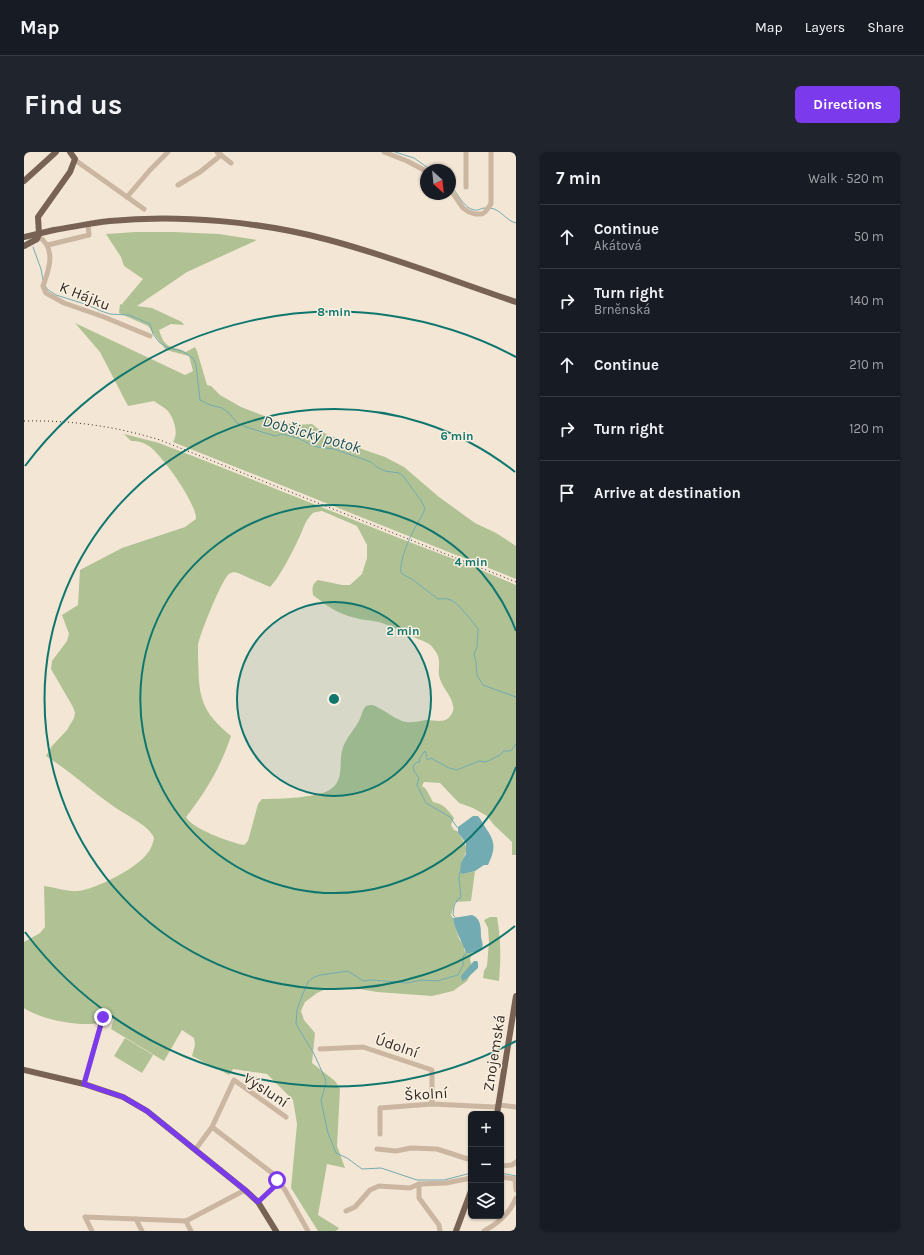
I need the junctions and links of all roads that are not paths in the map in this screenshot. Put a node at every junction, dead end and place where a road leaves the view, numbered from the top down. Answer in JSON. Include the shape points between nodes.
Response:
{"nodes":[{"id":1,"x":56,"y":152,"type":"edge"},
{"id":2,"x":70,"y":152,"type":"edge"},
{"id":3,"x":168,"y":152,"type":"edge"},
{"id":4,"x":384,"y":152,"type":"edge"},
{"id":5,"x":466,"y":152,"type":"edge"},
{"id":6,"x":491,"y":152,"type":"edge"},
{"id":7,"x":219,"y":154,"type":"edge"},
{"id":8,"x":75,"y":160,"type":"junction"},
{"id":9,"x":231,"y":163,"type":"dead end"},
{"id":10,"x":420,"y":168,"type":"edge"},
{"id":11,"x":24,"y":181,"type":"edge"},
{"id":12,"x":178,"y":185,"type":"dead end"},
{"id":13,"x":466,"y":187,"type":"dead end"},
{"id":14,"x":127,"y":197,"type":"junction"},
{"id":15,"x":456,"y":198,"type":"edge"},
{"id":16,"x":144,"y":209,"type":"dead end"},
{"id":17,"x":88,"y":224,"type":"junction"},
{"id":18,"x":38,"y":236,"type":"junction"},
{"id":19,"x":24,"y":237,"type":"edge"},
{"id":20,"x":48,"y":245,"type":"junction"},
{"id":21,"x":24,"y":246,"type":"edge"},
{"id":22,"x":516,"y":302,"type":"edge"},
{"id":23,"x":150,"y":336,"type":"dead end"},
{"id":24,"x":516,"y":996,"type":"edge"},
{"id":25,"x":103,"y":1017,"type":"dead end"},
{"id":26,"x":320,"y":1049,"type":"dead end"},
{"id":27,"x":24,"y":1070,"type":"edge"},
{"id":28,"x":84,"y":1084,"type":"junction"},
{"id":29,"x":432,"y":1104,"type":"junction"},
{"id":30,"x":499,"y":1105,"type":"junction"},
{"id":31,"x":516,"y":1107,"type":"edge"},
{"id":32,"x":498,"y":1111,"type":"edge"},
{"id":33,"x":286,"y":1117,"type":"dead end"},
{"id":34,"x":212,"y":1127,"type":"junction"},
{"id":35,"x":380,"y":1134,"type":"dead end"},
{"id":36,"x":193,"y":1148,"type":"junction"},
{"id":37,"x":377,"y":1150,"type":"dead end"},
{"id":38,"x":468,"y":1159,"type":"edge"},
{"id":39,"x":516,"y":1162,"type":"edge"},
{"id":40,"x":504,"y":1166,"type":"edge"},
{"id":41,"x":504,"y":1177,"type":"edge"},
{"id":42,"x":468,"y":1179,"type":"edge"},
{"id":43,"x":515,"y":1179,"type":"edge"},
{"id":44,"x":277,"y":1180,"type":"junction"},
{"id":45,"x":419,"y":1184,"type":"junction"},
{"id":46,"x":245,"y":1190,"type":"junction"},
{"id":47,"x":516,"y":1190,"type":"edge"},
{"id":48,"x":516,"y":1198,"type":"edge"},
{"id":49,"x":468,"y":1199,"type":"edge"},
{"id":50,"x":258,"y":1202,"type":"junction"},
{"id":51,"x":346,"y":1211,"type":"dead end"},
{"id":52,"x":136,"y":1218,"type":"junction"},
{"id":53,"x":186,"y":1221,"type":"junction"},
{"id":54,"x":92,"y":1231,"type":"edge"},
{"id":55,"x":142,"y":1231,"type":"edge"},
{"id":56,"x":191,"y":1231,"type":"edge"},
{"id":57,"x":276,"y":1231,"type":"edge"},
{"id":58,"x":308,"y":1231,"type":"edge"},
{"id":59,"x":440,"y":1231,"type":"edge"},
{"id":60,"x":456,"y":1231,"type":"edge"},
{"id":61,"x":484,"y":1231,"type":"edge"}],
"edges":[{"from":1,"to":11,"type":"main road"},
{"from":2,"to":8,"type":"main road"},
{"from":3,"to":14,"type":"street"},
{"from":4,"to":10,"type":"street"},
{"from":5,"to":13,"type":"street"},
{"from":6,"to":15,"type":"street","via":[[490,205],[485,212],[469,212]]},
{"from":7,"to":9,"type":"street"},
{"from":7,"to":12,"type":"street","via":[[200,172]]},
{"from":8,"to":14,"type":"street"},
{"from":8,"to":18,"type":"main road","via":[[70,172],[39,215]]},
{"from":14,"to":16,"type":"street"},
{"from":17,"to":19,"type":"main road","bridge":true},
{"from":17,"to":20,"type":"street","via":[[89,234]]},
{"from":17,"to":22,"type":"main road","via":[[131,220],[192,220],[274,228],[343,244]]},
{"from":18,"to":20,"type":"street"},
{"from":18,"to":21,"type":"main road","via":[[35,241]]},
{"from":20,"to":23,"type":"street","name":"K Hájku","via":[[51,257],[43,286],[46,293]]},
{"from":24,"to":30,"type":"main road","name":"Znojemská"},
{"from":25,"to":28,"type":"street"},
{"from":26,"to":29,"type":"street","name":"Údolní","via":[[364,1047],[432,1070]]},
{"from":27,"to":28,"type":"main road"},
{"from":28,"to":36,"type":"main road","via":[[123,1097],[147,1111]]},
{"from":29,"to":30,"type":"street","name":"Školní","via":[[494,1107]]},
{"from":29,"to":35,"type":"street","name":"Školní","via":[[380,1108]]},
{"from":30,"to":31,"type":"street","name":"Školní"},
{"from":30,"to":32,"type":"main road","name":"Znojemská"},
{"from":33,"to":34,"type":"street","name":"Výsluní","via":[[234,1080]]},
{"from":34,"to":36,"type":"street"},
{"from":34,"to":44,"type":"street","via":[[272,1173]]},
{"from":36,"to":46,"type":"main road"},
{"from":37,"to":38,"type":"street","via":[[437,1149]]},
{"from":39,"to":40,"type":"street"},
{"from":41,"to":43,"type":"street"},
{"from":42,"to":45,"type":"street"},
{"from":43,"to":47,"type":"street"},
{"from":44,"to":50,"type":"street","via":[[274,1187]]},
{"from":44,"to":58,"type":"street"},
{"from":45,"to":51,"type":"street","via":[[410,1188],[379,1186],[370,1190],[355,1207]]},
{"from":45,"to":59,"type":"street","via":[[419,1198],[439,1225]]},
{"from":46,"to":50,"type":"main road"},
{"from":46,"to":53,"type":"street"},
{"from":48,"to":61,"type":"street","via":[[512,1209],[496,1225]]},
{"from":49,"to":60,"type":"main road"},
{"from":50,"to":57,"type":"main road"},
{"from":52,"to":53,"type":"street"},
{"from":52,"to":54,"type":"street","via":[[85,1217]]},
{"from":52,"to":55,"type":"street"},
{"from":53,"to":56,"type":"street"}]}
